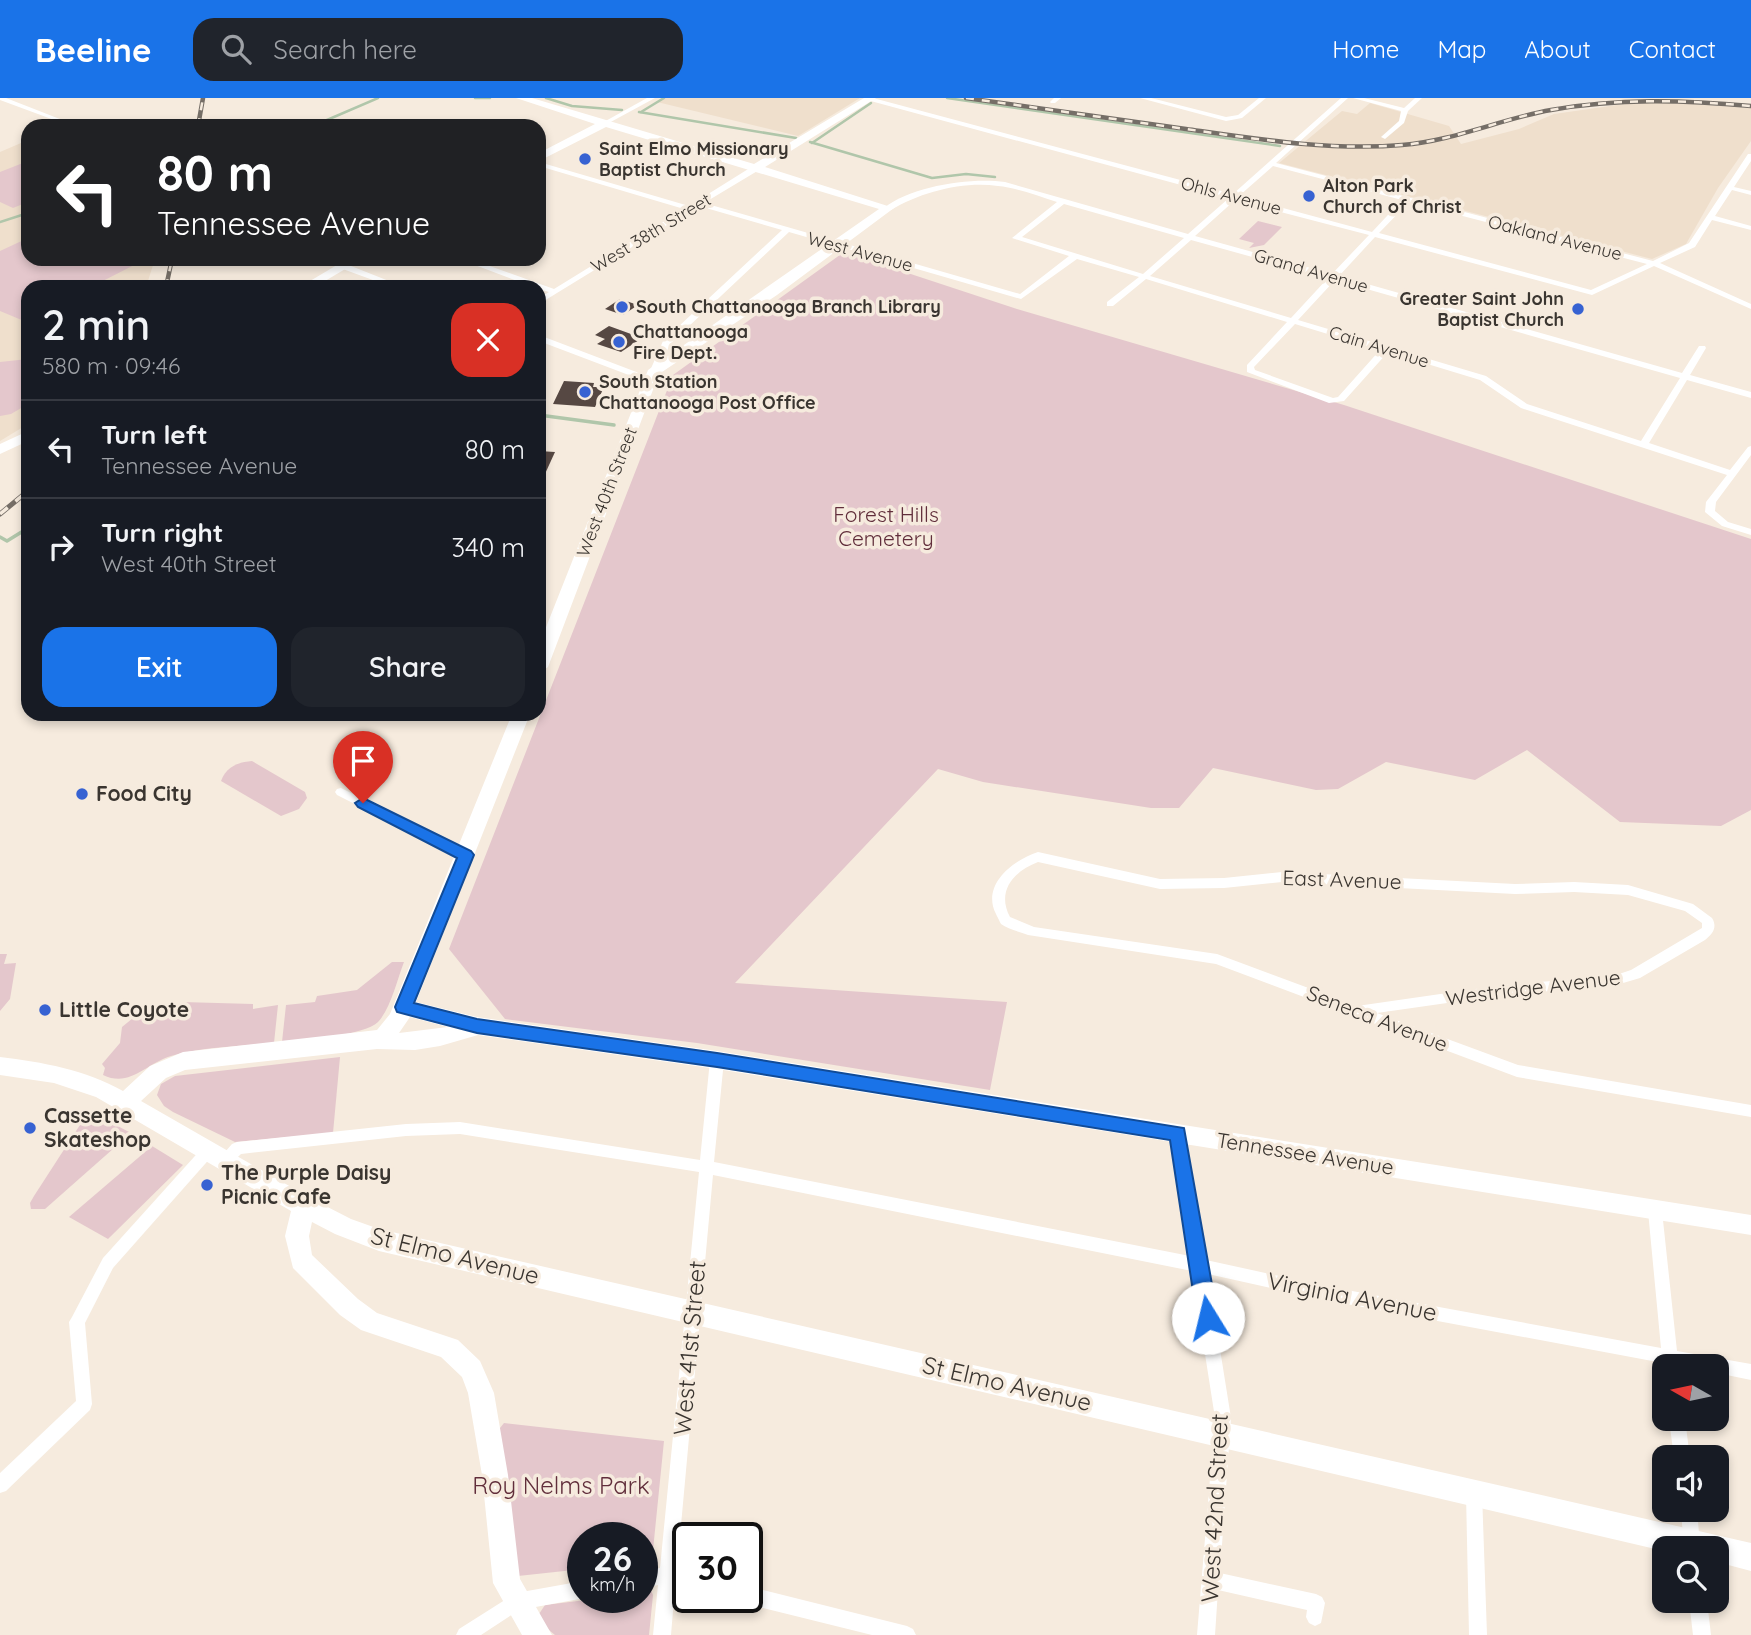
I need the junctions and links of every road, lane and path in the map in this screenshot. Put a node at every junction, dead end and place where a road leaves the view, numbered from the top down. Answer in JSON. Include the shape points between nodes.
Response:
{"nodes":[{"id":1,"x":0,"y":98,"type":"edge"},
{"id":2,"x":521,"y":98,"type":"edge"},
{"id":3,"x":652,"y":98,"type":"edge"},
{"id":4,"x":870,"y":98,"type":"edge"},
{"id":5,"x":1143,"y":98,"type":"edge"},
{"id":6,"x":1263,"y":98,"type":"edge"},
{"id":7,"x":1345,"y":98,"type":"edge"},
{"id":8,"x":1356,"y":98,"type":"edge"},
{"id":9,"x":1419,"y":98,"type":"edge"},
{"id":10,"x":1405,"y":110,"type":"junction"},
{"id":11,"x":56,"y":119,"type":"edge"},
{"id":12,"x":605,"y":123,"type":"junction"},
{"id":13,"x":1385,"y":137,"type":"dead end"},
{"id":14,"x":546,"y":154,"type":"edge"},
{"id":15,"x":1751,"y":156,"type":"edge"},
{"id":16,"x":1272,"y":164,"type":"junction"},
{"id":17,"x":546,"y":166,"type":"edge"},
{"id":18,"x":756,"y":168,"type":"junction"},
{"id":19,"x":1731,"y":188,"type":"junction"},
{"id":20,"x":1751,"y":193,"type":"edge"},
{"id":21,"x":1233,"y":197,"type":"junction"},
{"id":22,"x":1406,"y":200,"type":"junction"},
{"id":23,"x":1063,"y":201,"type":"junction"},
{"id":24,"x":695,"y":207,"type":"junction"},
{"id":25,"x":888,"y":208,"type":"junction"},
{"id":26,"x":1712,"y":218,"type":"junction"},
{"id":27,"x":1751,"y":228,"type":"edge"},
{"id":28,"x":786,"y":231,"type":"junction"},
{"id":29,"x":1372,"y":235,"type":"junction"},
{"id":30,"x":1189,"y":236,"type":"junction"},
{"id":31,"x":1016,"y":239,"type":"joint"},
{"id":32,"x":836,"y":245,"type":"junction"},
{"id":33,"x":1075,"y":256,"type":"junction"},
{"id":34,"x":1653,"y":263,"type":"junction"},
{"id":35,"x":343,"y":266,"type":"joint"},
{"id":36,"x":483,"y":266,"type":"edge"},
{"id":37,"x":1144,"y":277,"type":"junction"},
{"id":38,"x":1332,"y":277,"type":"junction"},
{"id":39,"x":318,"y":280,"type":"edge"},
{"id":40,"x":381,"y":280,"type":"edge"},
{"id":41,"x":522,"y":280,"type":"edge"},
{"id":42,"x":546,"y":289,"type":"edge"},
{"id":43,"x":555,"y":292,"type":"junction"},
{"id":44,"x":546,"y":298,"type":"edge"},
{"id":45,"x":1110,"y":304,"type":"dead end"},
{"id":46,"x":1751,"y":307,"type":"edge"},
{"id":47,"x":1291,"y":321,"type":"junction"},
{"id":48,"x":546,"y":340,"type":"edge"},
{"id":49,"x":1702,"y":348,"type":"dead end"},
{"id":50,"x":1385,"y":350,"type":"junction"},
{"id":51,"x":653,"y":375,"type":"junction"},
{"id":52,"x":1686,"y":375,"type":"junction"},
{"id":53,"x":1751,"y":394,"type":"edge"},
{"id":54,"x":21,"y":439,"type":"edge"},
{"id":55,"x":1643,"y":445,"type":"junction"},
{"id":56,"x":0,"y":450,"type":"edge"},
{"id":57,"x":1750,"y":451,"type":"edge"},
{"id":58,"x":1733,"y":474,"type":"junction"},
{"id":59,"x":1710,"y":512,"type":"joint"},
{"id":60,"x":1751,"y":532,"type":"edge"},
{"id":61,"x":546,"y":649,"type":"edge"},
{"id":62,"x":518,"y":721,"type":"edge"},
{"id":63,"x":341,"y":792,"type":"dead end"},
{"id":64,"x":466,"y":855,"type":"junction"},
{"id":65,"x":1005,"y":920,"type":"joint"},
{"id":66,"x":1700,"y":937,"type":"joint"},
{"id":67,"x":403,"y":1007,"type":"junction"},
{"id":68,"x":1356,"y":1011,"type":"junction"},
{"id":69,"x":477,"y":1026,"type":"junction"},
{"id":70,"x":377,"y":1040,"type":"junction"},
{"id":71,"x":717,"y":1060,"type":"junction"},
{"id":72,"x":0,"y":1066,"type":"edge"},
{"id":73,"x":124,"y":1104,"type":"junction"},
{"id":74,"x":1751,"y":1111,"type":"edge"},
{"id":75,"x":1178,"y":1133,"type":"junction"},
{"id":76,"x":217,"y":1156,"type":"junction"},
{"id":77,"x":706,"y":1167,"type":"junction"},
{"id":78,"x":303,"y":1206,"type":"junction"},
{"id":79,"x":1655,"y":1211,"type":"junction"},
{"id":80,"x":1751,"y":1226,"type":"edge"},
{"id":81,"x":1199,"y":1265,"type":"junction"},
{"id":82,"x":694,"y":1312,"type":"junction"},
{"id":83,"x":1670,"y":1354,"type":"edge"},
{"id":84,"x":1652,"y":1358,"type":"edge"},
{"id":85,"x":1729,"y":1369,"type":"edge"},
{"id":86,"x":1751,"y":1372,"type":"edge"},
{"id":87,"x":1224,"y":1435,"type":"junction"},
{"id":88,"x":0,"y":1485,"type":"edge"},
{"id":89,"x":1474,"y":1493,"type":"junction"},
{"id":90,"x":1657,"y":1536,"type":"edge"},
{"id":91,"x":1729,"y":1552,"type":"edge"},
{"id":92,"x":1751,"y":1557,"type":"edge"},
{"id":93,"x":666,"y":1576,"type":"junction"},
{"id":94,"x":658,"y":1577,"type":"edge"},
{"id":95,"x":672,"y":1577,"type":"edge"},
{"id":96,"x":1212,"y":1580,"type":"junction"},
{"id":97,"x":567,"y":1593,"type":"edge"},
{"id":98,"x":763,"y":1599,"type":"edge"},
{"id":99,"x":516,"y":1602,"type":"junction"},
{"id":100,"x":1699,"y":1613,"type":"edge"},
{"id":101,"x":1315,"y":1617,"type":"dead end"},
{"id":102,"x":465,"y":1635,"type":"edge"},
{"id":103,"x":538,"y":1635,"type":"edge"},
{"id":104,"x":662,"y":1635,"type":"edge"},
{"id":105,"x":907,"y":1635,"type":"edge"},
{"id":106,"x":1206,"y":1635,"type":"edge"},
{"id":107,"x":1478,"y":1635,"type":"edge"},
{"id":108,"x":1702,"y":1635,"type":"edge"}],
"edges":[{"from":1,"to":11,"type":"street"},
{"from":2,"to":12,"type":"main road"},
{"from":3,"to":12,"type":"street"},
{"from":4,"to":18,"type":"main road","name":"West 38th Street"},
{"from":4,"to":21,"type":"street","name":"Ohls Avenue"},
{"from":5,"to":6,"type":"street","via":[[1234,119]]},
{"from":7,"to":16,"type":"street"},
{"from":8,"to":10,"type":"street"},
{"from":9,"to":10,"type":"street"},
{"from":10,"to":13,"type":"street","via":[[1402,122]]},
{"from":12,"to":14,"type":"main road"},
{"from":12,"to":18,"type":"main road"},
{"from":15,"to":19,"type":"street"},
{"from":16,"to":21,"type":"street"},
{"from":16,"to":22,"type":"street","name":"Oakland Avenue"},
{"from":17,"to":24,"type":"street","name":"West Avenue"},
{"from":18,"to":24,"type":"street","name":"West 38th Street"},
{"from":18,"to":25,"type":"main road"},
{"from":19,"to":20,"type":"street"},
{"from":19,"to":26,"type":"street"},
{"from":21,"to":29,"type":"street","name":"Ohls Avenue"},
{"from":21,"to":30,"type":"street"},
{"from":22,"to":29,"type":"street"},
{"from":22,"to":34,"type":"street","name":"Oakland Avenue"},
{"from":23,"to":25,"type":"street","name":"Grand Avenue","via":[[993,182],[919,195]]},
{"from":23,"to":30,"type":"street","name":"Grand Avenue"},
{"from":23,"to":31,"type":"street"},
{"from":24,"to":28,"type":"street","name":"West Avenue"},
{"from":24,"to":43,"type":"street","name":"West 38th Street"},
{"from":25,"to":32,"type":"main road"},
{"from":26,"to":27,"type":"street"},
{"from":26,"to":34,"type":"street","via":[[1692,245]]},
{"from":28,"to":32,"type":"street","name":"West Avenue"},
{"from":28,"to":51,"type":"street","via":[[666,343]]},
{"from":29,"to":34,"type":"street","name":"Ohls Avenue","via":[[1592,293]]},
{"from":29,"to":38,"type":"street"},
{"from":30,"to":37,"type":"street"},
{"from":30,"to":38,"type":"street","name":"Grand Avenue"},
{"from":31,"to":33,"type":"street","name":"Cain Avenue"},
{"from":32,"to":33,"type":"street","name":"West Avenue","via":[[1021,297]]},
{"from":32,"to":51,"type":"main road"},
{"from":33,"to":37,"type":"street","name":"Cain Avenue"},
{"from":34,"to":46,"type":"street","name":"Oakland Avenue"},
{"from":35,"to":39,"type":"main road"},
{"from":35,"to":40,"type":"street"},
{"from":36,"to":41,"type":"street"},
{"from":37,"to":45,"type":"street"},
{"from":37,"to":47,"type":"street","name":"Cain Avenue"},
{"from":38,"to":47,"type":"street"},
{"from":38,"to":52,"type":"street","name":"Grand Avenue"},
{"from":42,"to":43,"type":"street"},
{"from":43,"to":44,"type":"street","name":"West 38th Street"},
{"from":47,"to":50,"type":"street","name":"Cain Avenue"},
{"from":47,"to":50,"type":"street","via":[[1250,367],[1251,372],[1332,401],[1341,400]]},
{"from":48,"to":51,"type":"street"},
{"from":49,"to":52,"type":"street"},
{"from":50,"to":55,"type":"street","name":"Cain Avenue","via":[[1483,378],[1524,406]]},
{"from":51,"to":61,"type":"main road","name":"West 40th Street"},
{"from":52,"to":53,"type":"street","name":"Grand Avenue"},
{"from":52,"to":55,"type":"street"},
{"from":54,"to":56,"type":"main road"},
{"from":55,"to":58,"type":"street","name":"Cain Avenue"},
{"from":57,"to":58,"type":"street"},
{"from":58,"to":59,"type":"street","via":[[1711,502]]},
{"from":59,"to":60,"type":"street","via":[[1725,524]]},
{"from":62,"to":64,"type":"main road"},
{"from":63,"to":64,"type":"street"},
{"from":64,"to":67,"type":"main road"},
{"from":65,"to":66,"type":"street","name":"East Avenue","via":[[998,905],[1007,877],[1038,857],[1160,884],[1282,877],[1628,890],[1689,907],[1708,921],[1708,930]]},
{"from":65,"to":68,"type":"street","name":"Seneca Avenue","via":[[1032,932],[1217,959]]},
{"from":66,"to":68,"type":"street","name":"Westridge Avenue","via":[[1635,974],[1613,981],[1503,990]]},
{"from":67,"to":69,"type":"main road","name":"Tennessee Avenue"},
{"from":67,"to":70,"type":"main road","via":[[392,1028]]},
{"from":68,"to":74,"type":"street","name":"Seneca Avenue","via":[[1517,1071]]},
{"from":69,"to":70,"type":"main road","via":[[425,1040]]},
{"from":69,"to":71,"type":"main road","name":"Tennessee Avenue"},
{"from":70,"to":73,"type":"main road","via":[[183,1061],[158,1072]]},
{"from":71,"to":75,"type":"main road","name":"Tennessee Avenue"},
{"from":71,"to":77,"type":"street","name":"West 41st Street"},
{"from":72,"to":73,"type":"main road","via":[[75,1078]]},
{"from":73,"to":76,"type":"main road"},
{"from":75,"to":79,"type":"main road","name":"Tennessee Avenue"},
{"from":75,"to":81,"type":"street","name":"West 42nd Street"},
{"from":76,"to":77,"type":"street","via":[[237,1148],[460,1128]]},
{"from":76,"to":78,"type":"main road","name":"St Elmo Avenue"},
{"from":76,"to":88,"type":"street","via":[[108,1263],[77,1322],[84,1404]]},
{"from":77,"to":81,"type":"street","name":"Virginia Avenue"},
{"from":77,"to":82,"type":"street","name":"West 41st Street"},
{"from":78,"to":82,"type":"main road","name":"St Elmo Avenue","via":[[379,1240]]},
{"from":78,"to":99,"type":"main road","via":[[296,1236],[301,1260],[339,1297],[370,1322],[449,1348],[471,1369],[481,1393],[507,1583]]},
{"from":79,"to":80,"type":"main road","name":"Tennessee Avenue"},
{"from":79,"to":83,"type":"street"},
{"from":81,"to":84,"type":"street","name":"Virginia Avenue"},
{"from":81,"to":87,"type":"street","name":"West 42nd Street"},
{"from":82,"to":87,"type":"main road","name":"St Elmo Avenue"},
{"from":82,"to":93,"type":"street","name":"West 41st Street"},
{"from":85,"to":86,"type":"street","name":"Virginia Avenue"},
{"from":87,"to":89,"type":"main road","name":"St Elmo Avenue"},
{"from":87,"to":96,"type":"street","name":"West 42nd Street"},
{"from":89,"to":90,"type":"main road","name":"St Elmo Avenue"},
{"from":89,"to":107,"type":"street"},
{"from":91,"to":92,"type":"main road","name":"St Elmo Avenue"},
{"from":93,"to":94,"type":"street"},
{"from":93,"to":95,"type":"street"},
{"from":93,"to":104,"type":"street","name":"West 41st Street"},
{"from":96,"to":101,"type":"street","via":[[1316,1603]]},
{"from":96,"to":106,"type":"street","name":"West 42nd Street"},
{"from":97,"to":99,"type":"street"},
{"from":98,"to":105,"type":"street"},
{"from":99,"to":102,"type":"street"},
{"from":99,"to":103,"type":"main road"},
{"from":100,"to":108,"type":"street"}]}
